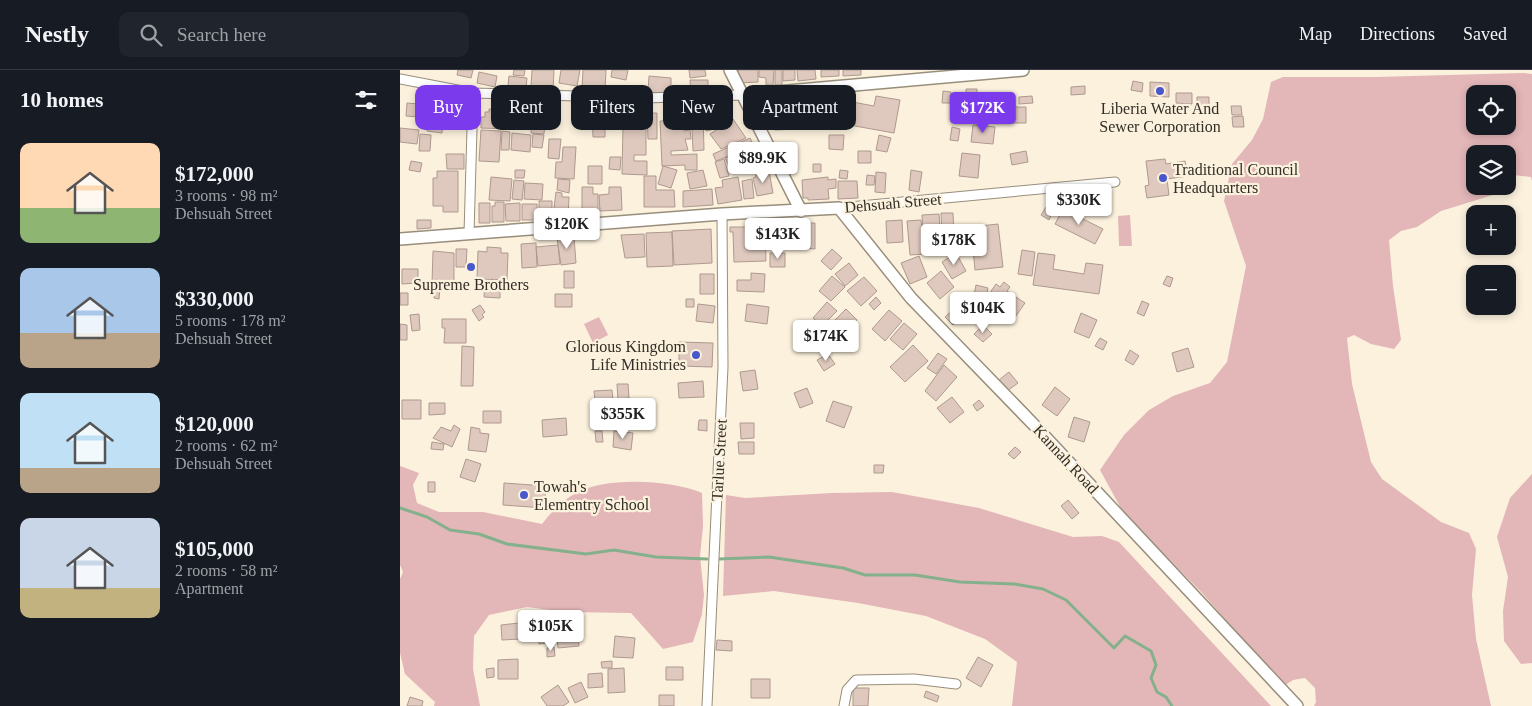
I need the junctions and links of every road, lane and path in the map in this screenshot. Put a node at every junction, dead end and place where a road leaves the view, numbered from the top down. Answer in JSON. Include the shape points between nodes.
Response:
{"nodes":[{"id":1,"x":730,"y":70,"type":"edge"},
{"id":2,"x":1023,"y":70,"type":"edge"},
{"id":3,"x":400,"y":79,"type":"edge"},
{"id":4,"x":431,"y":85,"type":"edge"},
{"id":5,"x":856,"y":85,"type":"edge"},
{"id":6,"x":481,"y":93,"type":"edge"},
{"id":7,"x":743,"y":93,"type":"edge"},
{"id":8,"x":743,"y":95,"type":"edge"},
{"id":9,"x":472,"y":130,"type":"edge"},
{"id":10,"x":761,"y":130,"type":"edge"},
{"id":11,"x":1116,"y":182,"type":"dead end"},
{"id":12,"x":839,"y":208,"type":"junction"},
{"id":13,"x":801,"y":211,"type":"junction"},
{"id":14,"x":722,"y":214,"type":"junction"},
{"id":15,"x":469,"y":234,"type":"junction"},
{"id":16,"x":400,"y":239,"type":"edge"},
{"id":17,"x":956,"y":684,"type":"dead end"},
{"id":18,"x":707,"y":706,"type":"edge"},
{"id":19,"x":844,"y":706,"type":"edge"},
{"id":20,"x":1297,"y":706,"type":"edge"}],
"edges":[{"from":1,"to":7,"type":"street"},
{"from":2,"to":5,"type":"street"},
{"from":3,"to":4,"type":"street"},
{"from":6,"to":8,"type":"street","via":[[645,98]]},
{"from":9,"to":15,"type":"street"},
{"from":10,"to":13,"type":"street"},
{"from":11,"to":12,"type":"street","name":"Dehsuah Street"},
{"from":12,"to":13,"type":"street","name":"Dehsuah Street"},
{"from":12,"to":20,"type":"street","name":"Kannah Road","via":[[911,298]]},
{"from":13,"to":14,"type":"street","name":"Dehsuah Street"},
{"from":14,"to":15,"type":"street","name":"Dehsuah Street"},
{"from":14,"to":18,"type":"street","name":"Tarlue Street","via":[[723,367]]},
{"from":15,"to":16,"type":"street","name":"Dehsuah Street"},
{"from":17,"to":19,"type":"street","via":[[914,679],[856,680],[847,690]]}]}
